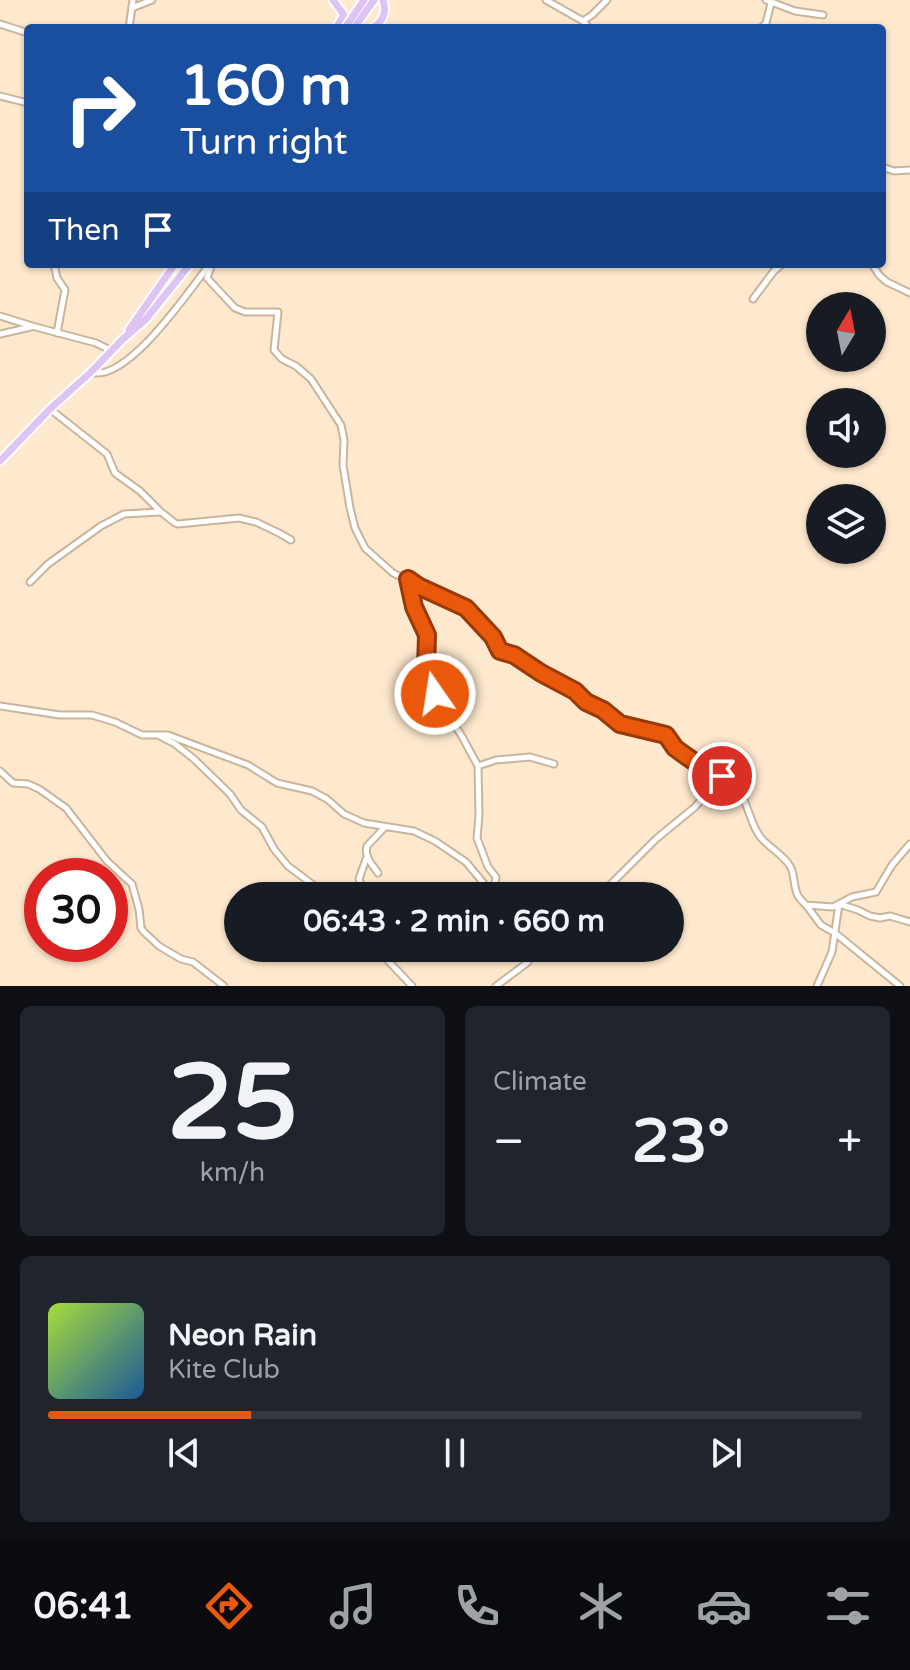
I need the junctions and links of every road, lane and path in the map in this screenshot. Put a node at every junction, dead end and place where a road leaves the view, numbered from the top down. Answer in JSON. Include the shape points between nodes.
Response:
{"nodes":[{"id":1,"x":133,"y":0,"type":"edge"},
{"id":2,"x":152,"y":0,"type":"edge"},
{"id":3,"x":333,"y":0,"type":"edge"},
{"id":4,"x":345,"y":0,"type":"edge"},
{"id":5,"x":364,"y":0,"type":"edge"},
{"id":6,"x":374,"y":0,"type":"edge"},
{"id":7,"x":383,"y":0,"type":"edge"},
{"id":8,"x":390,"y":0,"type":"edge"},
{"id":9,"x":546,"y":0,"type":"edge"},
{"id":10,"x":607,"y":0,"type":"edge"},
{"id":11,"x":768,"y":1,"type":"edge"},
{"id":12,"x":132,"y":8,"type":"junction"},
{"id":13,"x":385,"y":10,"type":"junction"},
{"id":14,"x":344,"y":15,"type":"junction"},
{"id":15,"x":823,"y":15,"type":"dead end"},
{"id":16,"x":583,"y":21,"type":"junction"},
{"id":17,"x":0,"y":24,"type":"edge"},
{"id":18,"x":130,"y":24,"type":"edge"},
{"id":19,"x":338,"y":24,"type":"edge"},
{"id":20,"x":348,"y":24,"type":"edge"},
{"id":21,"x":350,"y":24,"type":"edge"},
{"id":22,"x":358,"y":24,"type":"edge"},
{"id":23,"x":377,"y":24,"type":"edge"},
{"id":24,"x":586,"y":24,"type":"edge"},
{"id":25,"x":765,"y":24,"type":"edge"},
{"id":26,"x":24,"y":32,"type":"edge"},
{"id":27,"x":0,"y":96,"type":"edge"},
{"id":28,"x":24,"y":102,"type":"edge"},
{"id":29,"x":886,"y":168,"type":"edge"},
{"id":30,"x":910,"y":170,"type":"edge"},
{"id":31,"x":55,"y":268,"type":"edge"},
{"id":32,"x":172,"y":268,"type":"edge"},
{"id":33,"x":187,"y":268,"type":"edge"},
{"id":34,"x":208,"y":268,"type":"edge"},
{"id":35,"x":210,"y":268,"type":"edge"},
{"id":36,"x":778,"y":268,"type":"edge"},
{"id":37,"x":875,"y":268,"type":"edge"},
{"id":38,"x":910,"y":293,"type":"edge"},
{"id":39,"x":753,"y":299,"type":"dead end"},
{"id":40,"x":0,"y":316,"type":"edge"},
{"id":41,"x":32,"y":326,"type":"junction"},
{"id":42,"x":57,"y":333,"type":"junction"},
{"id":43,"x":0,"y":334,"type":"edge"},
{"id":44,"x":123,"y":339,"type":"junction"},
{"id":45,"x":112,"y":351,"type":"junction"},
{"id":46,"x":91,"y":372,"type":"junction"},
{"id":47,"x":50,"y":409,"type":"junction"},
{"id":48,"x":0,"y":461,"type":"edge"},
{"id":49,"x":161,"y":512,"type":"junction"},
{"id":50,"x":291,"y":540,"type":"dead end"},
{"id":51,"x":408,"y":579,"type":"junction"},
{"id":52,"x":30,"y":582,"type":"dead end"},
{"id":53,"x":0,"y":706,"type":"edge"},
{"id":54,"x":159,"y":735,"type":"junction"},
{"id":55,"x":554,"y":764,"type":"dead end"},
{"id":56,"x":478,"y":766,"type":"junction"},
{"id":57,"x":0,"y":771,"type":"edge"},
{"id":58,"x":722,"y":776,"type":"junction"},
{"id":59,"x":385,"y":827,"type":"junction"},
{"id":60,"x":910,"y":844,"type":"edge"},
{"id":61,"x":368,"y":858,"type":"junction"},
{"id":62,"x":378,"y":873,"type":"dead end"},
{"id":63,"x":309,"y":882,"type":"edge"},
{"id":64,"x":360,"y":882,"type":"edge"},
{"id":65,"x":483,"y":882,"type":"edge"},
{"id":66,"x":495,"y":882,"type":"edge"},
{"id":67,"x":613,"y":882,"type":"edge"},
{"id":68,"x":839,"y":904,"type":"junction"},
{"id":69,"x":806,"y":905,"type":"junction"},
{"id":70,"x":910,"y":922,"type":"edge"},
{"id":71,"x":835,"y":933,"type":"junction"},
{"id":72,"x":389,"y":962,"type":"edge"},
{"id":73,"x":528,"y":962,"type":"edge"},
{"id":74,"x":224,"y":986,"type":"edge"},
{"id":75,"x":412,"y":986,"type":"edge"},
{"id":76,"x":496,"y":986,"type":"edge"},
{"id":77,"x":817,"y":986,"type":"edge"},
{"id":78,"x":900,"y":986,"type":"edge"}],
"edges":[{"from":1,"to":12,"type":"street"},
{"from":2,"to":12,"type":"street"},
{"from":3,"to":14,"type":"highway"},
{"from":4,"to":14,"type":"highway"},
{"from":5,"to":20,"type":"highway","bridge":true},
{"from":6,"to":22,"type":"highway","bridge":true},
{"from":7,"to":13,"type":"highway"},
{"from":8,"to":13,"type":"highway"},
{"from":9,"to":16,"type":"street"},
{"from":10,"to":16,"type":"street"},
{"from":11,"to":15,"type":"street"},
{"from":11,"to":25,"type":"street"},
{"from":12,"to":18,"type":"street"},
{"from":13,"to":23,"type":"highway"},
{"from":14,"to":19,"type":"highway"},
{"from":14,"to":21,"type":"highway"},
{"from":16,"to":24,"type":"street"},
{"from":17,"to":26,"type":"street"},
{"from":27,"to":28,"type":"street"},
{"from":29,"to":30,"type":"street"},
{"from":31,"to":42,"type":"street","via":[[65,290]]},
{"from":32,"to":44,"type":"highway"},
{"from":33,"to":44,"type":"highway"},
{"from":34,"to":46,"type":"street","via":[[130,358],[114,370]]},
{"from":35,"to":51,"type":"street","via":[[207,278],[235,308],[278,312],[274,350],[311,379],[343,431],[343,465],[355,528],[365,548]]},
{"from":36,"to":39,"type":"street"},
{"from":37,"to":38,"type":"street","via":[[887,282]]},
{"from":40,"to":41,"type":"street"},
{"from":41,"to":42,"type":"street"},
{"from":41,"to":43,"type":"street"},
{"from":42,"to":45,"type":"street"},
{"from":44,"to":45,"type":"highway"},
{"from":45,"to":46,"type":"highway"},
{"from":46,"to":47,"type":"highway"},
{"from":47,"to":48,"type":"highway"},
{"from":47,"to":49,"type":"street","via":[[107,454],[115,473]]},
{"from":49,"to":50,"type":"street","via":[[178,524],[239,518]]},
{"from":49,"to":52,"type":"street","via":[[124,514],[101,526]]},
{"from":51,"to":56,"type":"street","via":[[427,635],[428,679]]},
{"from":51,"to":58,"type":"street","via":[[466,608],[500,651],[575,691],[620,724],[666,735],[675,748]]},
{"from":53,"to":54,"type":"street","via":[[92,715],[142,735]]},
{"from":54,"to":59,"type":"street","via":[[248,765],[277,783],[312,791],[344,814]]},
{"from":54,"to":63,"type":"street","via":[[230,794],[262,827],[288,866]]},
{"from":55,"to":56,"type":"street","via":[[530,757]]},
{"from":56,"to":66,"type":"street","via":[[477,838]]},
{"from":57,"to":74,"type":"street","via":[[13,783],[39,789],[66,808],[117,873],[132,884],[144,932]]},
{"from":58,"to":67,"type":"street"},
{"from":58,"to":69,"type":"street","via":[[742,792],[751,822],[792,869]]},
{"from":59,"to":61,"type":"street","via":[[367,846]]},
{"from":59,"to":65,"type":"street","via":[[435,841],[466,862]]},
{"from":60,"to":68,"type":"street","via":[[876,892]]},
{"from":61,"to":62,"type":"street"},
{"from":61,"to":64,"type":"street"},
{"from":68,"to":69,"type":"street"},
{"from":68,"to":70,"type":"street","via":[[870,916]]},
{"from":68,"to":71,"type":"street"},
{"from":69,"to":71,"type":"street"},
{"from":71,"to":77,"type":"street"},
{"from":71,"to":78,"type":"street"},
{"from":72,"to":75,"type":"street"},
{"from":73,"to":76,"type":"street"}]}
